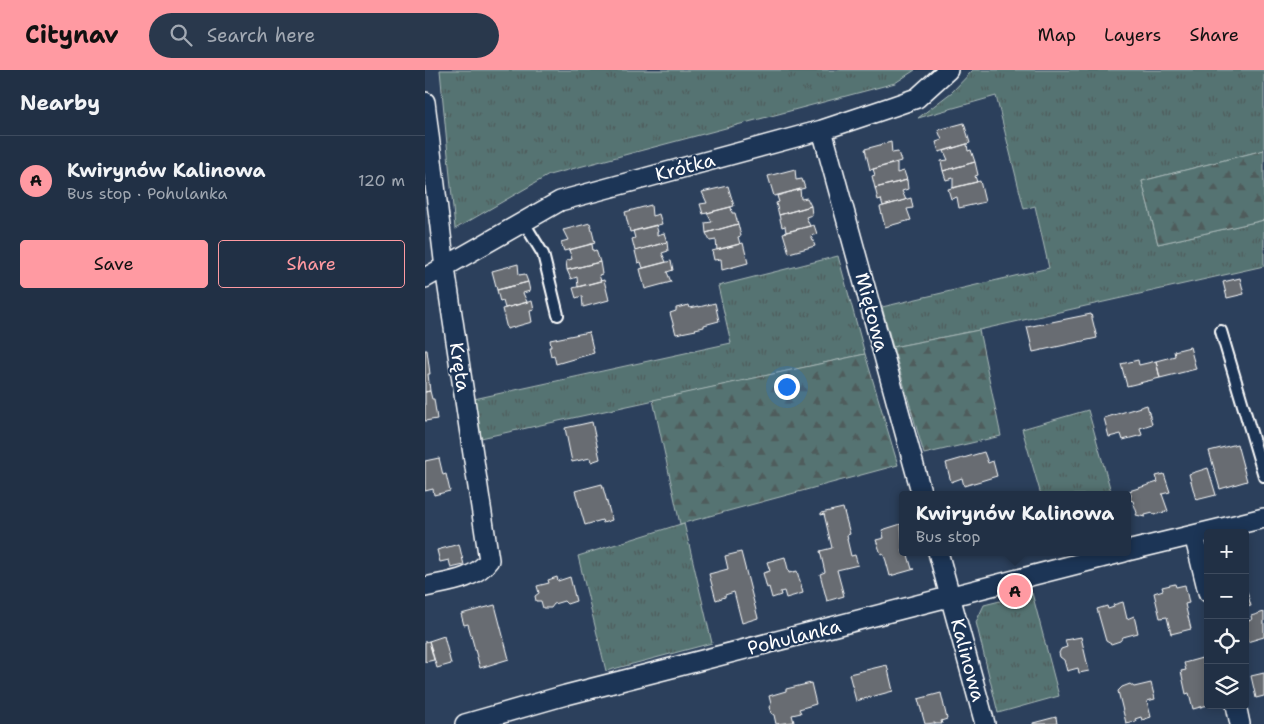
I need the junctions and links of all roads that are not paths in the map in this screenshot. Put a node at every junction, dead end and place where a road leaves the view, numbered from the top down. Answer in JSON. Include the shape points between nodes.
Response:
{"nodes":[{"id":1,"x":948,"y":70,"type":"edge"},
{"id":2,"x":425,"y":102,"type":"edge"},
{"id":3,"x":822,"y":130,"type":"junction"},
{"id":4,"x":523,"y":221,"type":"junction"},
{"id":5,"x":445,"y":268,"type":"junction"},
{"id":6,"x":425,"y":278,"type":"edge"},
{"id":7,"x":558,"y":315,"type":"dead end"},
{"id":8,"x":1221,"y":331,"type":"dead end"},
{"id":9,"x":1264,"y":476,"type":"edge"},
{"id":10,"x":921,"y":491,"type":"edge"},
{"id":11,"x":1264,"y":518,"type":"edge"},
{"id":12,"x":1194,"y":535,"type":"junction"},
{"id":13,"x":1131,"y":551,"type":"edge"},
{"id":14,"x":939,"y":556,"type":"edge"},
{"id":15,"x":1110,"y":556,"type":"edge"},
{"id":16,"x":1204,"y":576,"type":"edge"},
{"id":17,"x":425,"y":587,"type":"edge"},
{"id":18,"x":951,"y":596,"type":"junction"},
{"id":19,"x":1237,"y":709,"type":"edge"},
{"id":20,"x":465,"y":724,"type":"edge"},
{"id":21,"x":985,"y":724,"type":"edge"},
{"id":22,"x":1240,"y":724,"type":"edge"}],
"edges":[{"from":1,"to":3,"type":"street","name":"Krótka","via":[[917,98]]},
{"from":2,"to":5,"type":"street","name":"Kręta"},
{"from":3,"to":4,"type":"street","name":"Krótka","via":[[561,201]]},
{"from":3,"to":10,"type":"street","name":"Miętowa"},
{"from":4,"to":5,"type":"street","name":"Krótka"},
{"from":4,"to":7,"type":"lane","via":[[543,254]]},
{"from":5,"to":6,"type":"street","name":"Krótka"},
{"from":5,"to":17,"type":"street","name":"Kręta","via":[[489,560],[469,576]]},
{"from":8,"to":9,"type":"lane"},
{"from":11,"to":12,"type":"street","name":"Pohulanka"},
{"from":12,"to":13,"type":"street","name":"Pohulanka"},
{"from":12,"to":16,"type":"street"},
{"from":14,"to":18,"type":"street"},
{"from":15,"to":18,"type":"street","name":"Pohulanka"},
{"from":18,"to":20,"type":"street","name":"Pohulanka"},
{"from":18,"to":21,"type":"street","name":"Kalinowa"},
{"from":19,"to":22,"type":"street"}]}
